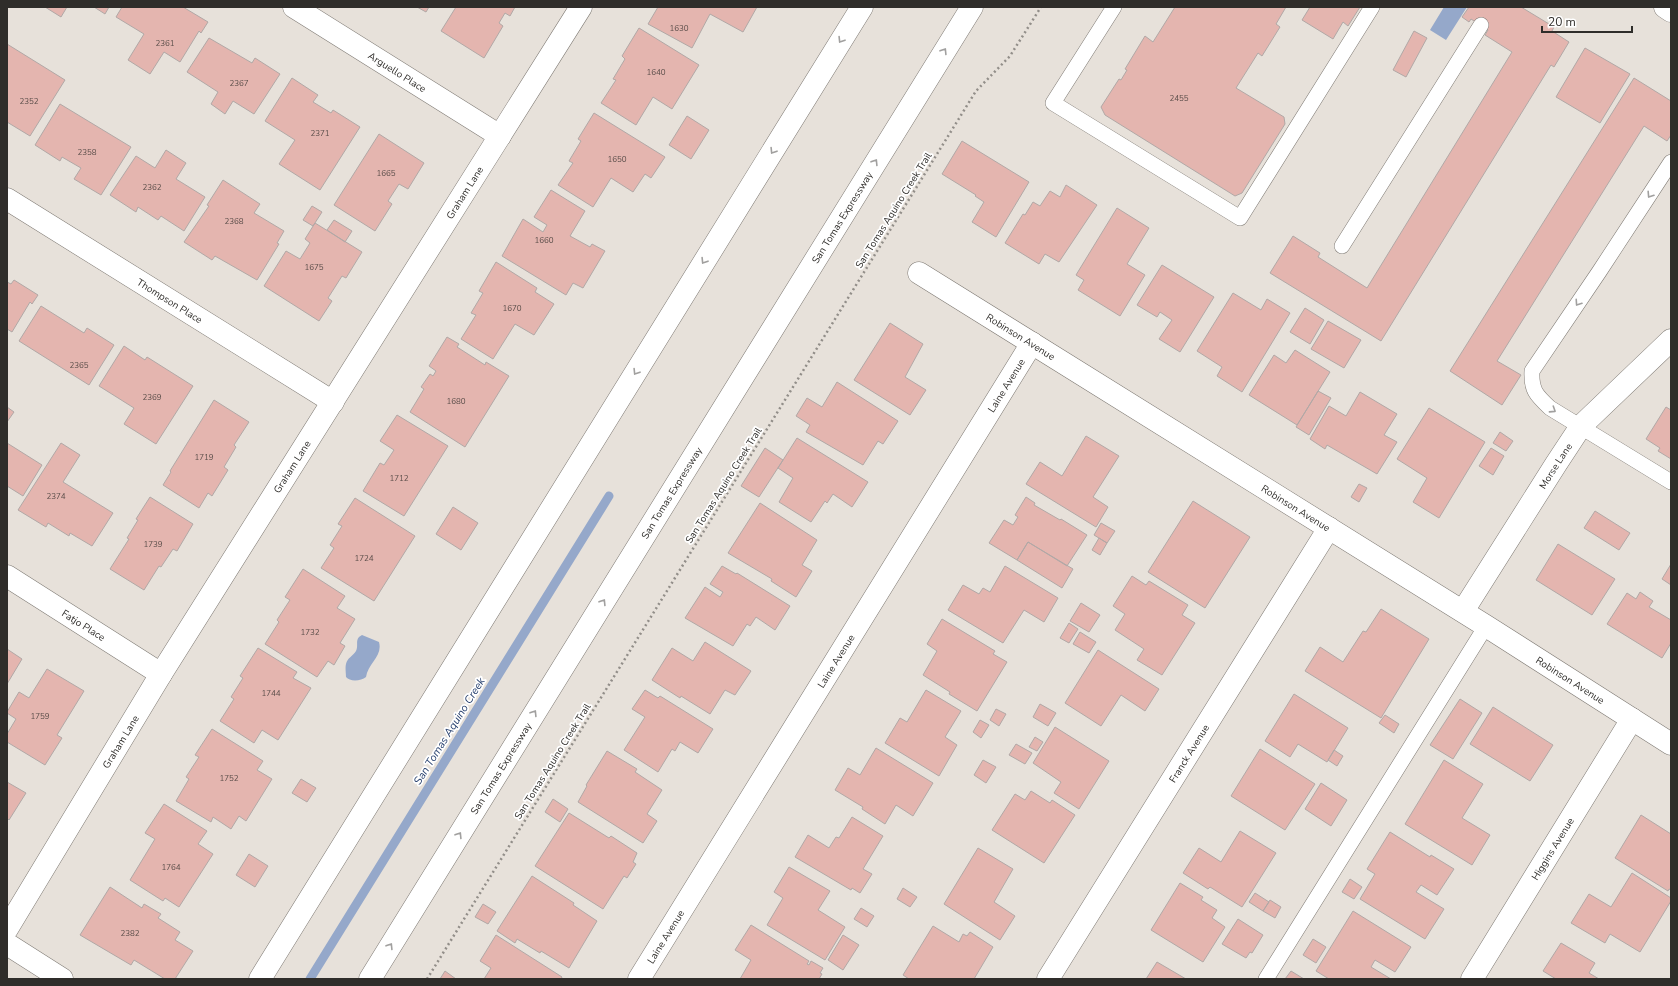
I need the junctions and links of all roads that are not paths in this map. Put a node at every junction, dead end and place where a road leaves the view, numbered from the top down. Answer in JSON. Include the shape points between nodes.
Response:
{"nodes":[{"id":1,"x":294,"y":7,"type":"edge"},
{"id":2,"x":581,"y":7,"type":"edge"},
{"id":3,"x":862,"y":7,"type":"edge"},
{"id":4,"x":972,"y":7,"type":"edge"},
{"id":5,"x":1114,"y":7,"type":"edge"},
{"id":6,"x":1372,"y":7,"type":"edge"},
{"id":7,"x":1665,"y":7,"type":"edge"},
{"id":8,"x":1671,"y":11,"type":"edge"},
{"id":9,"x":1480,"y":25,"type":"dead end"},
{"id":10,"x":500,"y":136,"type":"junction"},
{"id":11,"x":1671,"y":162,"type":"edge"},
{"id":12,"x":7,"y":199,"type":"edge"},
{"id":13,"x":1342,"y":246,"type":"dead end"},
{"id":14,"x":919,"y":273,"type":"dead end"},
{"id":15,"x":1671,"y":340,"type":"edge"},
{"id":16,"x":1032,"y":343,"type":"junction"},
{"id":17,"x":333,"y":402,"type":"junction"},
{"id":18,"x":1581,"y":426,"type":"junction"},
{"id":19,"x":1671,"y":482,"type":"edge"},
{"id":20,"x":1329,"y":528,"type":"junction"},
{"id":21,"x":7,"y":576,"type":"edge"},
{"id":22,"x":1463,"y":611,"type":"junction"},
{"id":23,"x":1486,"y":626,"type":"junction"},
{"id":24,"x":161,"y":674,"type":"junction"},
{"id":25,"x":1632,"y":719,"type":"junction"},
{"id":26,"x":1671,"y":744,"type":"edge"},
{"id":27,"x":7,"y":929,"type":"edge"},
{"id":28,"x":7,"y":944,"type":"edge"},
{"id":29,"x":62,"y":979,"type":"edge"},
{"id":30,"x":260,"y":979,"type":"edge"},
{"id":31,"x":370,"y":979,"type":"edge"},
{"id":32,"x":639,"y":979,"type":"edge"},
{"id":33,"x":1048,"y":979,"type":"edge"},
{"id":34,"x":1266,"y":979,"type":"edge"},
{"id":35,"x":1472,"y":979,"type":"edge"}],
"edges":[{"from":1,"to":10,"type":"main road","name":"Arguello Place"},
{"from":2,"to":10,"type":"main road","name":"Graham Lane"},
{"from":3,"to":30,"type":"main road","one_way":true},
{"from":31,"to":4,"type":"main road","name":"San Tomas Expressway","one_way":true},
{"from":5,"to":6,"type":"lane","via":[[1053,103],[1240,218]]},
{"from":7,"to":8,"type":"main road"},
{"from":9,"to":13,"type":"lane"},
{"from":10,"to":17,"type":"main road","name":"Graham Lane"},
{"from":11,"to":18,"type":"lane","one_way":true,"via":[[1532,371],[1531,384],[1538,398]]},
{"from":12,"to":17,"type":"main road","name":"Thompson Place"},
{"from":14,"to":16,"type":"main road","name":"Robinson Avenue"},
{"from":15,"to":18,"type":"main road","name":"Morse Lane"},
{"from":16,"to":20,"type":"main road","name":"Robinson Avenue"},
{"from":16,"to":32,"type":"main road","name":"Laine Avenue"},
{"from":17,"to":24,"type":"main road","name":"Graham Lane"},
{"from":18,"to":19,"type":"lane"},
{"from":18,"to":22,"type":"main road","name":"Morse Lane"},
{"from":20,"to":22,"type":"main road","name":"Robinson Avenue"},
{"from":20,"to":33,"type":"main road","name":"Franck Avenue"},
{"from":21,"to":24,"type":"main road","name":"Fatjo Place"},
{"from":22,"to":23,"type":"main road","name":"Robinson Avenue"},
{"from":23,"to":25,"type":"main road","name":"Robinson Avenue"},
{"from":23,"to":34,"type":"lane"},
{"from":24,"to":27,"type":"main road","name":"Graham Lane"},
{"from":25,"to":26,"type":"main road","name":"Robinson Avenue"},
{"from":25,"to":35,"type":"main road","name":"Higgins Avenue"},
{"from":28,"to":29,"type":"main road"}]}
